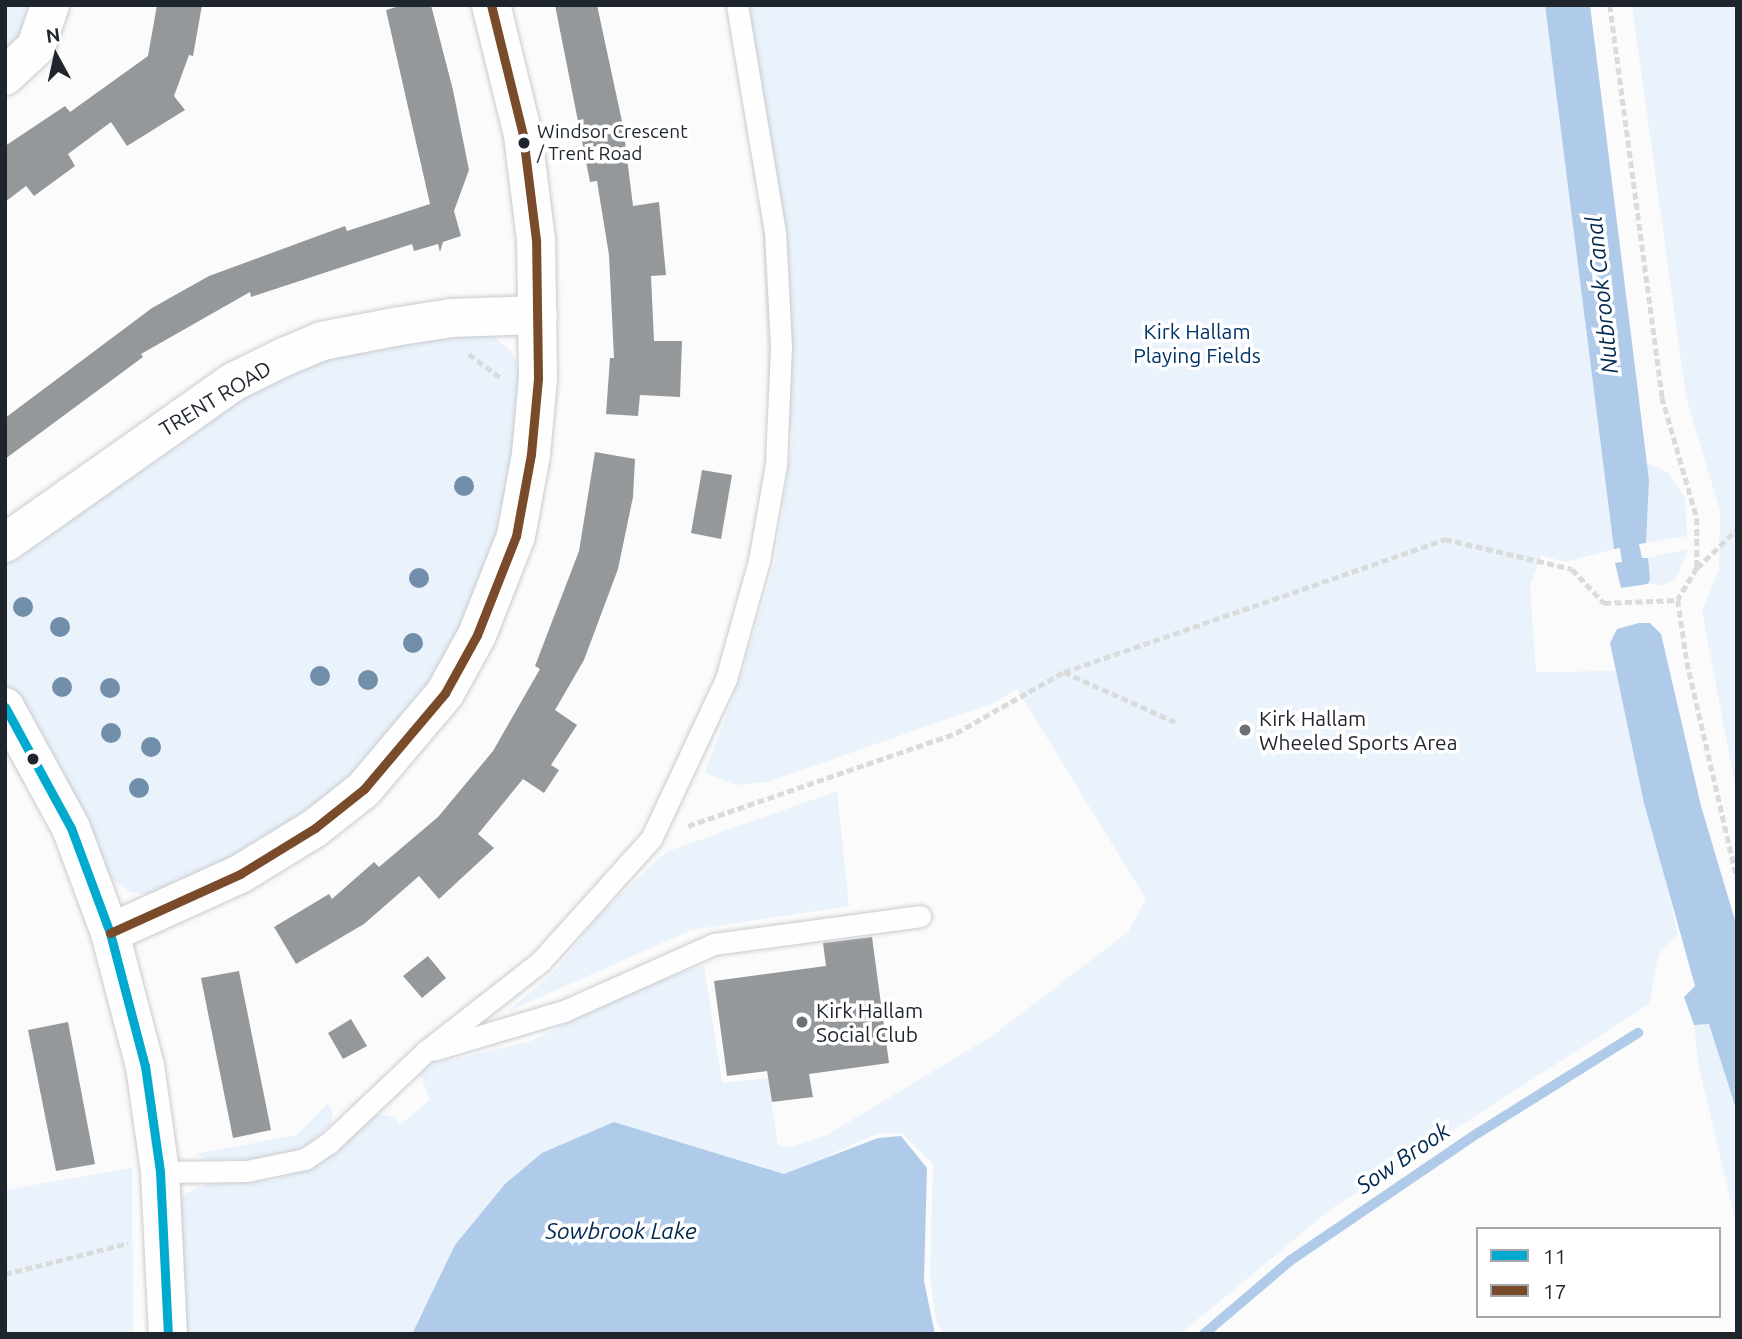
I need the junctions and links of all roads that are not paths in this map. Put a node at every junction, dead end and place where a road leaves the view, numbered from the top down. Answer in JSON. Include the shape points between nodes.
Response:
{"nodes":[{"id":1,"x":50,"y":5,"type":"edge"},
{"id":2,"x":491,"y":5,"type":"edge"},
{"id":3,"x":737,"y":5,"type":"edge"},
{"id":4,"x":5,"y":76,"type":"edge"},
{"id":5,"x":538,"y":315,"type":"junction"},
{"id":6,"x":5,"y":543,"type":"edge"},
{"id":7,"x":5,"y":707,"type":"edge"},
{"id":8,"x":920,"y":916,"type":"dead end"},
{"id":9,"x":110,"y":933,"type":"junction"},
{"id":10,"x":426,"y":1051,"type":"junction"},
{"id":11,"x":160,"y":1172,"type":"junction"},
{"id":12,"x":168,"y":1334,"type":"edge"}],
"edges":[{"from":1,"to":4,"type":"street","via":[[36,47]]},
{"from":2,"to":5,"type":"street","via":[[523,135],[536,240]]},
{"from":3,"to":10,"type":"lane","via":[[775,232],[781,346],[776,465],[759,561],[726,679],[650,839],[541,961]]},
{"from":5,"to":6,"type":"street","name":"TRENT ROAD","via":[[459,317],[322,341],[235,381]]},
{"from":5,"to":9,"type":"street","via":[[536,404],[516,536],[477,635],[445,693],[364,789],[315,828],[196,897]]},
{"from":7,"to":9,"type":"street","via":[[71,828]]},
{"from":8,"to":10,"type":"lane","via":[[714,944],[564,1011]]},
{"from":9,"to":11,"type":"street","via":[[145,1066]]},
{"from":10,"to":11,"type":"lane","via":[[305,1160],[247,1171]]},
{"from":11,"to":12,"type":"street"}]}
